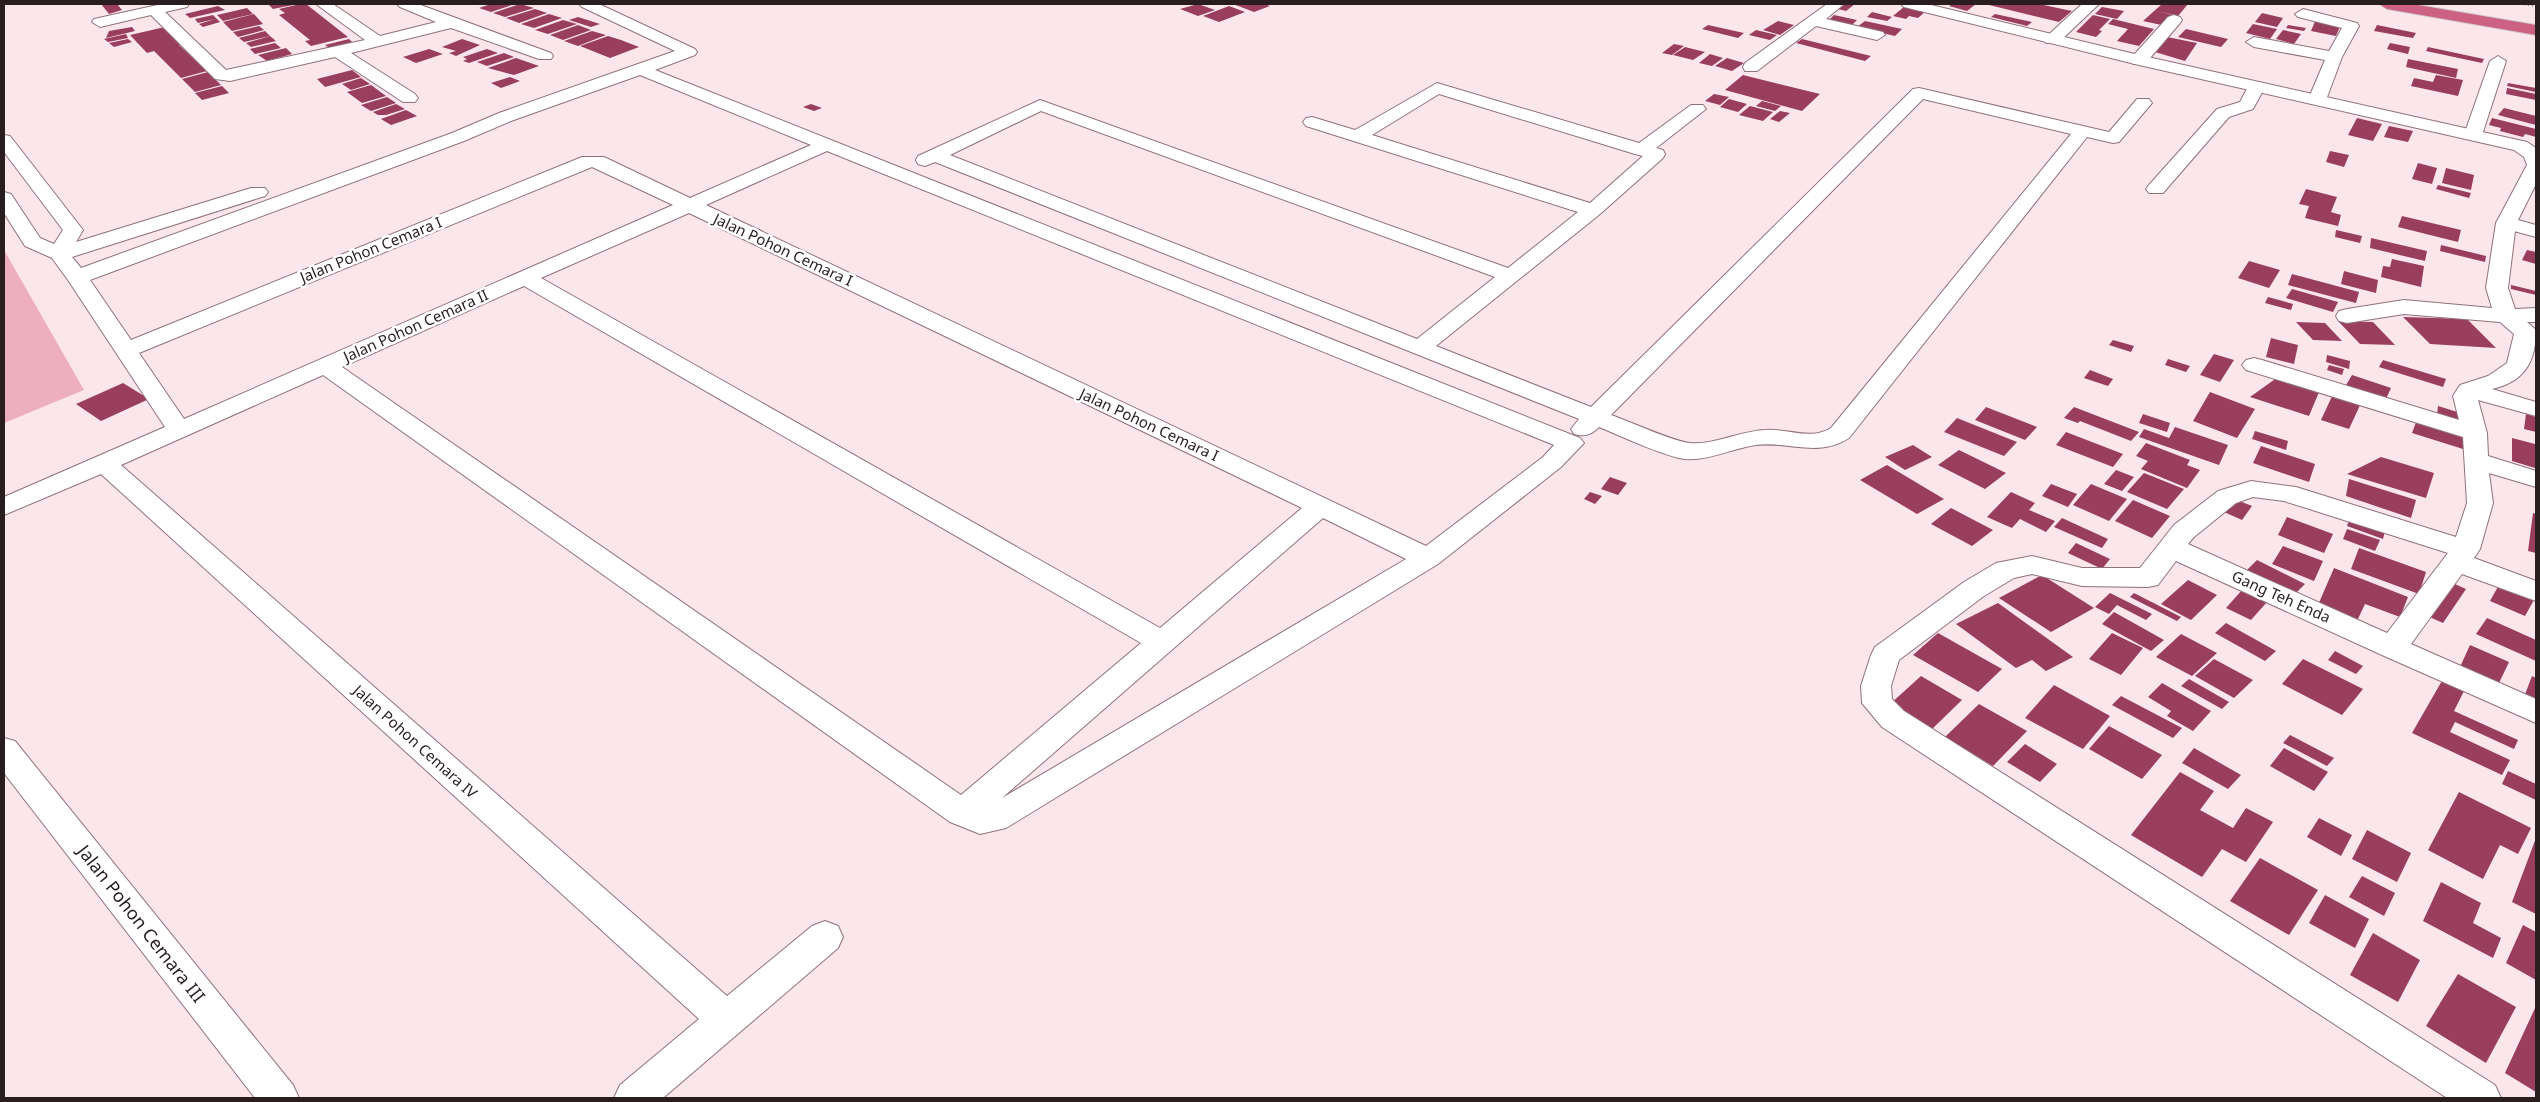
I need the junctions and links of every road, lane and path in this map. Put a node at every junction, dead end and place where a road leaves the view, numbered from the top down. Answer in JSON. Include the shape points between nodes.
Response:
{"nodes":[{"id":1,"x":182,"y":4,"type":"edge"},
{"id":2,"x":324,"y":4,"type":"edge"},
{"id":3,"x":405,"y":4,"type":"edge"},
{"id":4,"x":587,"y":4,"type":"edge"},
{"id":5,"x":1836,"y":4,"type":"edge"},
{"id":6,"x":1909,"y":4,"type":"edge"},
{"id":7,"x":2091,"y":4,"type":"edge"},
{"id":8,"x":2387,"y":4,"type":"edge"},
{"id":9,"x":2454,"y":4,"type":"edge"},
{"id":10,"x":154,"y":10,"type":"junction"},
{"id":11,"x":2303,"y":14,"type":"dead end"},
{"id":12,"x":2536,"y":19,"type":"edge"},
{"id":13,"x":2174,"y":20,"type":"dead end"},
{"id":14,"x":1813,"y":21,"type":"junction"},
{"id":15,"x":100,"y":22,"type":"dead end"},
{"id":16,"x":452,"y":23,"type":"junction"},
{"id":17,"x":2536,"y":30,"type":"edge"},
{"id":18,"x":1877,"y":35,"type":"dead end"},
{"id":19,"x":2052,"y":40,"type":"junction"},
{"id":20,"x":378,"y":42,"type":"junction"},
{"id":21,"x":2254,"y":42,"type":"dead end"},
{"id":22,"x":338,"y":52,"type":"junction"},
{"id":23,"x":544,"y":56,"type":"dead end"},
{"id":24,"x":2334,"y":57,"type":"junction"},
{"id":25,"x":2138,"y":60,"type":"junction"},
{"id":26,"x":2498,"y":61,"type":"dead end"},
{"id":27,"x":1751,"y":67,"type":"dead end"},
{"id":28,"x":639,"y":69,"type":"junction"},
{"id":29,"x":2256,"y":87,"type":"junction"},
{"id":30,"x":410,"y":98,"type":"dead end"},
{"id":31,"x":2317,"y":100,"type":"junction"},
{"id":32,"x":2143,"y":103,"type":"dead end"},
{"id":33,"x":1697,"y":109,"type":"dead end"},
{"id":34,"x":505,"y":117,"type":"junction"},
{"id":35,"x":1312,"y":122,"type":"dead end"},
{"id":36,"x":2082,"y":132,"type":"junction"},
{"id":37,"x":1357,"y":136,"type":"junction"},
{"id":38,"x":2473,"y":136,"type":"junction"},
{"id":39,"x":4,"y":140,"type":"edge"},
{"id":40,"x":828,"y":144,"type":"junction"},
{"id":41,"x":1642,"y":150,"type":"junction"},
{"id":42,"x":935,"y":156,"type":"junction"},
{"id":43,"x":2534,"y":157,"type":"edge"},
{"id":44,"x":898,"y":172,"type":"junction"},
{"id":45,"x":2156,"y":189,"type":"dead end"},
{"id":46,"x":4,"y":198,"type":"edge"},
{"id":47,"x":689,"y":206,"type":"junction"},
{"id":48,"x":1593,"y":210,"type":"junction"},
{"id":49,"x":2506,"y":223,"type":"junction"},
{"id":50,"x":2536,"y":231,"type":"edge"},
{"id":51,"x":59,"y":254,"type":"junction"},
{"id":52,"x":1511,"y":276,"type":"junction"},
{"id":53,"x":77,"y":277,"type":"junction"},
{"id":54,"x":525,"y":278,"type":"junction"},
{"id":55,"x":2347,"y":316,"type":"dead end"},
{"id":56,"x":2526,"y":325,"type":"edge"},
{"id":57,"x":1420,"y":348,"type":"junction"},
{"id":58,"x":127,"y":350,"type":"junction"},
{"id":59,"x":2254,"y":365,"type":"dead end"},
{"id":60,"x":326,"y":366,"type":"junction"},
{"id":61,"x":2468,"y":390,"type":"junction"},
{"id":62,"x":2536,"y":409,"type":"edge"},
{"id":63,"x":1594,"y":417,"type":"junction"},
{"id":64,"x":179,"y":430,"type":"junction"},
{"id":65,"x":1571,"y":443,"type":"junction"},
{"id":66,"x":2475,"y":447,"type":"junction"},
{"id":67,"x":104,"y":463,"type":"junction"},
{"id":68,"x":2536,"y":479,"type":"edge"},
{"id":69,"x":1321,"y":506,"type":"junction"},
{"id":70,"x":4,"y":507,"type":"edge"},
{"id":71,"x":2170,"y":547,"type":"junction"},
{"id":72,"x":2461,"y":555,"type":"junction"},
{"id":73,"x":1428,"y":558,"type":"junction"},
{"id":74,"x":2536,"y":591,"type":"edge"},
{"id":75,"x":1162,"y":642,"type":"junction"},
{"id":76,"x":2392,"y":648,"type":"junction"},
{"id":77,"x":2536,"y":712,"type":"edge"},
{"id":78,"x":4,"y":750,"type":"edge"},
{"id":79,"x":962,"y":813,"type":"junction"},
{"id":80,"x":825,"y":937,"type":"dead end"},
{"id":81,"x":727,"y":1020,"type":"junction"},
{"id":82,"x":279,"y":1098,"type":"edge"},
{"id":83,"x":634,"y":1098,"type":"edge"},
{"id":84,"x":2481,"y":1098,"type":"edge"}],
"edges":[{"from":1,"to":10,"type":"street"},
{"from":2,"to":20,"type":"street"},
{"from":3,"to":16,"type":"street"},
{"from":4,"to":28,"type":"street","via":[[689,50]]},
{"from":5,"to":14,"type":"street"},
{"from":6,"to":19,"type":"street"},
{"from":7,"to":19,"type":"street"},
{"from":8,"to":17,"type":"highway"},
{"from":9,"to":12,"type":"highway"},
{"from":10,"to":15,"type":"street"},
{"from":10,"to":22,"type":"street","via":[[221,75],[247,73]]},
{"from":11,"to":24,"type":"street","via":[[2351,26]]},
{"from":13,"to":25,"type":"street"},
{"from":14,"to":18,"type":"street"},
{"from":14,"to":27,"type":"street"},
{"from":16,"to":20,"type":"street"},
{"from":16,"to":23,"type":"street"},
{"from":19,"to":25,"type":"street"},
{"from":20,"to":22,"type":"street"},
{"from":21,"to":24,"type":"street"},
{"from":22,"to":30,"type":"street"},
{"from":24,"to":31,"type":"street"},
{"from":25,"to":29,"type":"street"},
{"from":26,"to":38,"type":"street"},
{"from":28,"to":34,"type":"street"},
{"from":28,"to":40,"type":"street"},
{"from":29,"to":31,"type":"street"},
{"from":29,"to":45,"type":"street","via":[[2247,105],[2223,113]]},
{"from":31,"to":38,"type":"street"},
{"from":32,"to":36,"type":"street","via":[[2116,137]]},
{"from":33,"to":41,"type":"street"},
{"from":34,"to":51,"type":"street"},
{"from":34,"to":53,"type":"street"},
{"from":35,"to":37,"type":"street"},
{"from":36,"to":63,"type":"street","via":[[1919,93]]},
{"from":36,"to":63,"type":"street","via":[[1832,440],[1817,443],[1766,436],[1696,452],[1685,451]]},
{"from":37,"to":41,"type":"street","via":[[1437,88]]},
{"from":37,"to":48,"type":"street"},
{"from":38,"to":43,"type":"street"},
{"from":39,"to":51,"type":"street","via":[[73,230]]},
{"from":40,"to":44,"type":"street"},
{"from":40,"to":47,"type":"street","name":"Jalan Pohon Cemara II"},
{"from":41,"to":48,"type":"street","via":[[1656,154]]},
{"from":42,"to":44,"type":"street"},
{"from":42,"to":52,"type":"street","via":[[1040,106]]},
{"from":42,"to":57,"type":"street"},
{"from":43,"to":49,"type":"street"},
{"from":44,"to":65,"type":"street"},
{"from":46,"to":51,"type":"street","via":[[32,242]]},
{"from":47,"to":54,"type":"street","name":"Jalan Pohon Cemara II"},
{"from":47,"to":58,"type":"street","name":"Jalan Pohon Cemara I","via":[[597,161],[589,161]]},
{"from":47,"to":69,"type":"street","name":"Jalan Pohon Cemara I"},
{"from":48,"to":52,"type":"street"},
{"from":49,"to":50,"type":"street"},
{"from":49,"to":56,"type":"street","via":[[2497,288]]},
{"from":51,"to":53,"type":"street"},
{"from":52,"to":57,"type":"street"},
{"from":53,"to":58,"type":"street"},
{"from":54,"to":60,"type":"street","name":"Jalan Pohon Cemara II"},
{"from":54,"to":75,"type":"street"},
{"from":55,"to":56,"type":"street","via":[[2416,307]]},
{"from":56,"to":61,"type":"street","via":[[2518,366],[2494,382],[2477,384]]},
{"from":57,"to":63,"type":"street"},
{"from":58,"to":64,"type":"street"},
{"from":59,"to":66,"type":"street"},
{"from":60,"to":64,"type":"street","name":"Jalan Pohon Cemara II"},
{"from":60,"to":79,"type":"street"},
{"from":61,"to":62,"type":"street"},
{"from":61,"to":66,"type":"street","via":[[2465,396]]},
{"from":63,"to":65,"type":"street"},
{"from":64,"to":67,"type":"street","name":"Jalan Pohon Cemara II"},
{"from":65,"to":73,"type":"street","via":[[1552,462]]},
{"from":66,"to":68,"type":"street"},
{"from":66,"to":72,"type":"street","via":[[2480,503]]},
{"from":67,"to":70,"type":"street","name":"Jalan Pohon Cemara II"},
{"from":67,"to":81,"type":"street","name":"Jalan Pohon Cemara IV"},
{"from":69,"to":73,"type":"street","name":"Jalan Pohon Cemara I"},
{"from":69,"to":75,"type":"street"},
{"from":71,"to":72,"type":"street","via":[[2184,531],[2227,496],[2251,489],[2287,493]]},
{"from":71,"to":76,"type":"street","name":"Gang Teh Enda"},
{"from":71,"to":84,"type":"street","via":[[2150,577],[2144,579],[2082,577],[2032,565],[2006,570],[1974,589],[1886,655],[1876,686],[1877,703],[1893,719]]},
{"from":72,"to":74,"type":"street"},
{"from":72,"to":76,"type":"street"},
{"from":73,"to":79,"type":"street","via":[[994,819],[980,821]]},
{"from":75,"to":79,"type":"street"},
{"from":76,"to":77,"type":"street","name":"Gang Teh Enda"},
{"from":78,"to":82,"type":"street","name":"Jalan Pohon Cemara III"},
{"from":80,"to":81,"type":"street"},
{"from":81,"to":83,"type":"street"}]}
